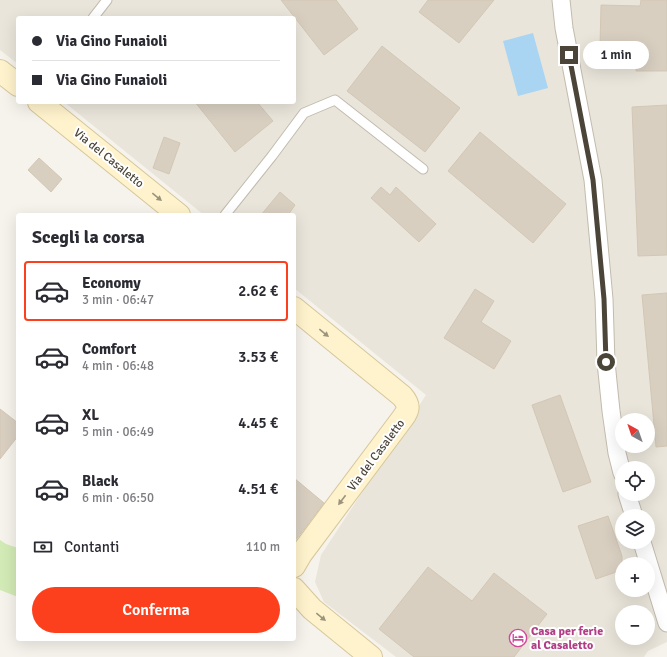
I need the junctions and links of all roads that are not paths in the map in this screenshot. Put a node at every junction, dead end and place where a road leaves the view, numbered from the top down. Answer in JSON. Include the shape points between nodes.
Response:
{"nodes":[{"id":1,"x":107,"y":0,"type":"edge"},
{"id":2,"x":561,"y":0,"type":"edge"},
{"id":3,"x":95,"y":16,"type":"edge"},
{"id":4,"x":0,"y":71,"type":"edge"},
{"id":5,"x":16,"y":83,"type":"edge"},
{"id":6,"x":41,"y":104,"type":"edge"},
{"id":7,"x":423,"y":169,"type":"dead end"},
{"id":8,"x":178,"y":213,"type":"edge"},
{"id":9,"x":227,"y":213,"type":"edge"},
{"id":10,"x":296,"y":310,"type":"edge"},
{"id":11,"x":619,"y":461,"type":"edge"},
{"id":12,"x":644,"y":549,"type":"edge"},
{"id":13,"x":296,"y":563,"type":"edge"},
{"id":14,"x":296,"y":591,"type":"edge"},
{"id":15,"x":667,"y":623,"type":"edge"},
{"id":16,"x":371,"y":657,"type":"edge"}],
"edges":[{"from":1,"to":3,"type":"lane"},
{"from":2,"to":11,"type":"street","via":[[593,180],[604,299],[606,362]]},
{"from":4,"to":5,"type":"street"},
{"from":6,"to":8,"type":"street","name":"Via del Casaletto","one_way":true},
{"from":7,"to":9,"type":"lane","via":[[336,100],[304,113]]},
{"from":10,"to":13,"type":"street","name":"Via del Casaletto","one_way":true,"via":[[402,396],[408,404],[402,419]]},
{"from":12,"to":15,"type":"street"},
{"from":14,"to":16,"type":"street","one_way":true,"via":[[312,609]]}]}
